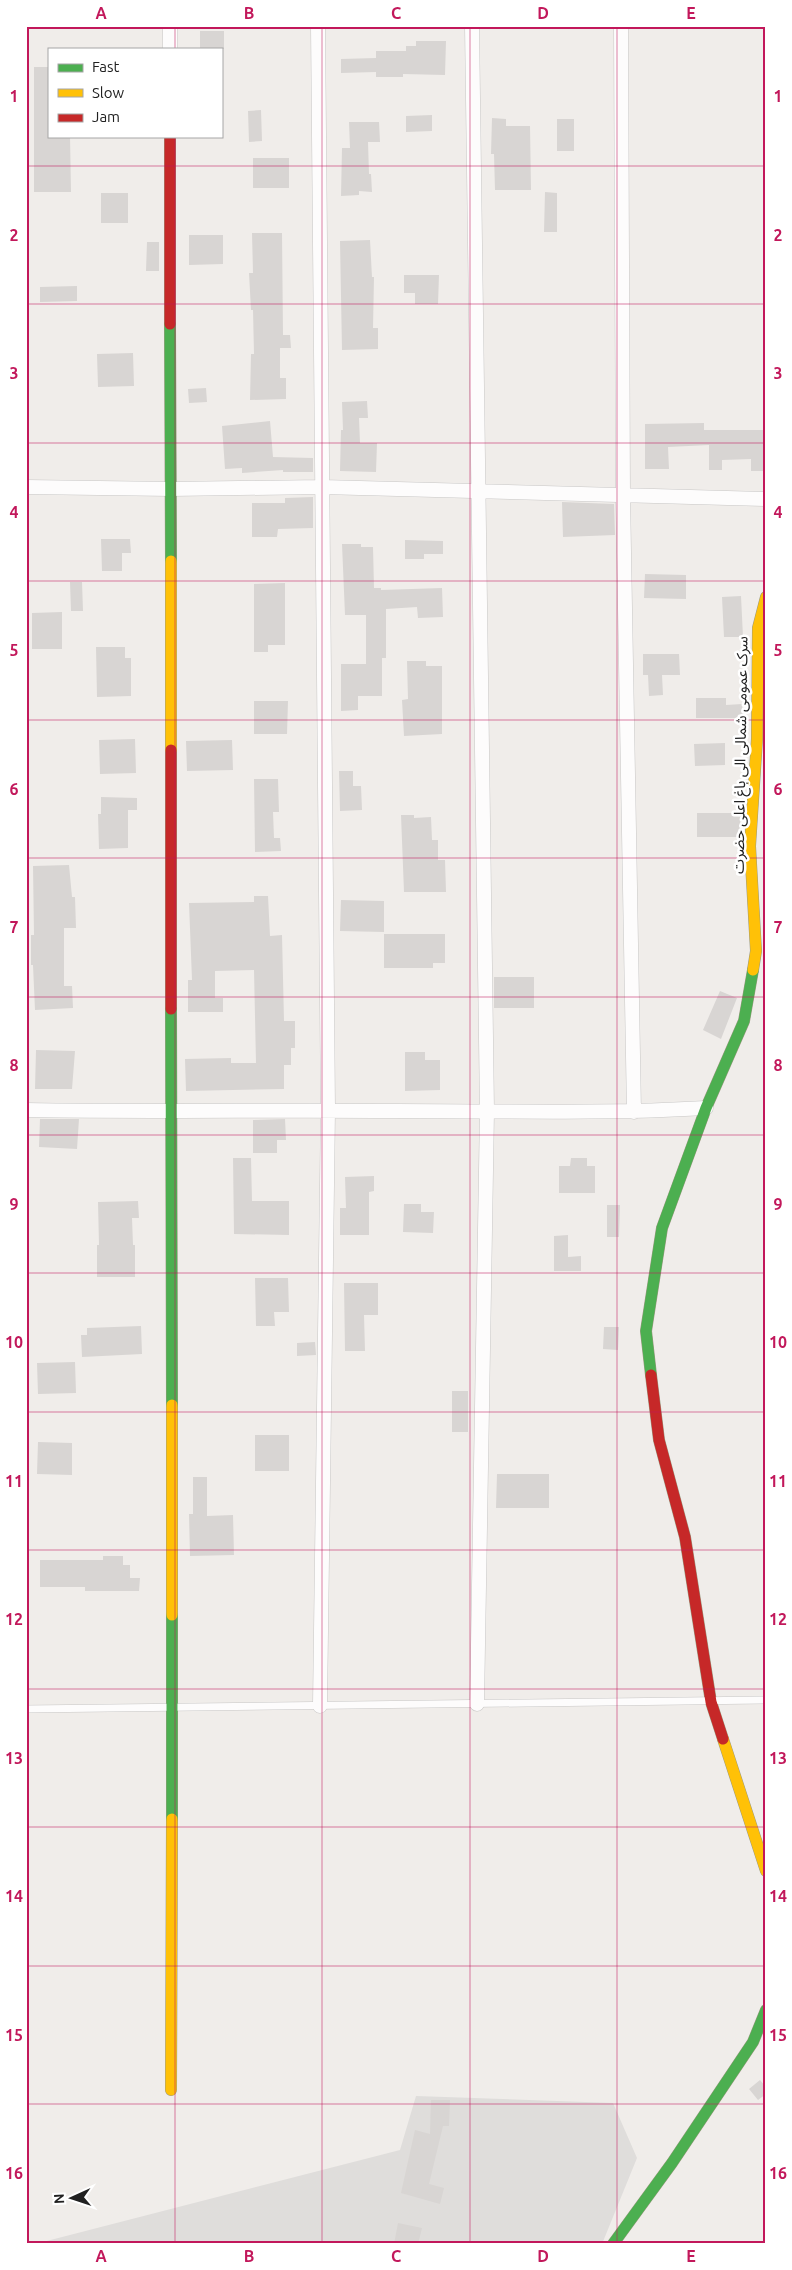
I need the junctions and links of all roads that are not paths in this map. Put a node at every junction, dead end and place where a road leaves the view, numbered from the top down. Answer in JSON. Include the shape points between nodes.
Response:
{"nodes":[{"id":1,"x":170,"y":26,"type":"edge"},
{"id":2,"x":318,"y":26,"type":"edge"},
{"id":3,"x":472,"y":26,"type":"edge"},
{"id":4,"x":621,"y":26,"type":"edge"},
{"id":5,"x":170,"y":48,"type":"edge"},
{"id":6,"x":170,"y":138,"type":"edge"},
{"id":7,"x":26,"y":487,"type":"edge"},
{"id":8,"x":322,"y":487,"type":"junction"},
{"id":9,"x":171,"y":489,"type":"junction"},
{"id":10,"x":478,"y":490,"type":"junction"},
{"id":11,"x":623,"y":496,"type":"junction"},
{"id":12,"x":766,"y":499,"type":"edge"},
{"id":13,"x":766,"y":597,"type":"edge"},
{"id":14,"x":706,"y":1108,"type":"junction"},
{"id":15,"x":26,"y":1110,"type":"edge"},
{"id":16,"x":328,"y":1110,"type":"junction"},
{"id":17,"x":487,"y":1111,"type":"junction"},
{"id":18,"x":634,"y":1112,"type":"junction"},
{"id":19,"x":172,"y":1113,"type":"junction"},
{"id":20,"x":766,"y":1700,"type":"edge"},
{"id":21,"x":711,"y":1702,"type":"junction"},
{"id":22,"x":477,"y":1704,"type":"junction"},
{"id":23,"x":320,"y":1706,"type":"junction"},
{"id":24,"x":172,"y":1708,"type":"junction"},
{"id":25,"x":26,"y":1710,"type":"edge"},
{"id":26,"x":766,"y":1871,"type":"edge"},
{"id":27,"x":766,"y":2010,"type":"edge"},
{"id":28,"x":170,"y":2090,"type":"dead end"},
{"id":29,"x":613,"y":2244,"type":"edge"}],
"edges":[{"from":1,"to":5,"type":"street"},
{"from":2,"to":8,"type":"street"},
{"from":3,"to":10,"type":"street"},
{"from":4,"to":11,"type":"street"},
{"from":6,"to":9,"type":"street"},
{"from":7,"to":9,"type":"street"},
{"from":8,"to":9,"type":"street"},
{"from":8,"to":10,"type":"street"},
{"from":8,"to":16,"type":"street"},
{"from":9,"to":19,"type":"street"},
{"from":10,"to":11,"type":"street"},
{"from":10,"to":17,"type":"street"},
{"from":11,"to":12,"type":"street"},
{"from":11,"to":18,"type":"street"},
{"from":13,"to":14,"type":"street","name":"سرک عمومی شمالی الی باغ اعلی حضرت","via":[[758,628],[757,739],[750,846],[756,951],[744,1021]]},
{"from":14,"to":18,"type":"street"},
{"from":14,"to":21,"type":"street","name":"سرک عمومی شمالی الی باغ اعلی حضرت","via":[[662,1228],[646,1331],[659,1440],[685,1537]]},
{"from":15,"to":19,"type":"street"},
{"from":16,"to":17,"type":"street"},
{"from":16,"to":19,"type":"street"},
{"from":16,"to":23,"type":"street"},
{"from":17,"to":18,"type":"street"},
{"from":17,"to":22,"type":"street"},
{"from":19,"to":24,"type":"street"},
{"from":20,"to":21,"type":"lane"},
{"from":21,"to":22,"type":"lane"},
{"from":21,"to":26,"type":"street","name":"سرک عمومی شمالی الی باغ اعلی حضرت"},
{"from":22,"to":23,"type":"lane"},
{"from":23,"to":24,"type":"lane"},
{"from":24,"to":25,"type":"lane"},
{"from":24,"to":28,"type":"street"},
{"from":27,"to":29,"type":"street","via":[[753,2042]]}]}
